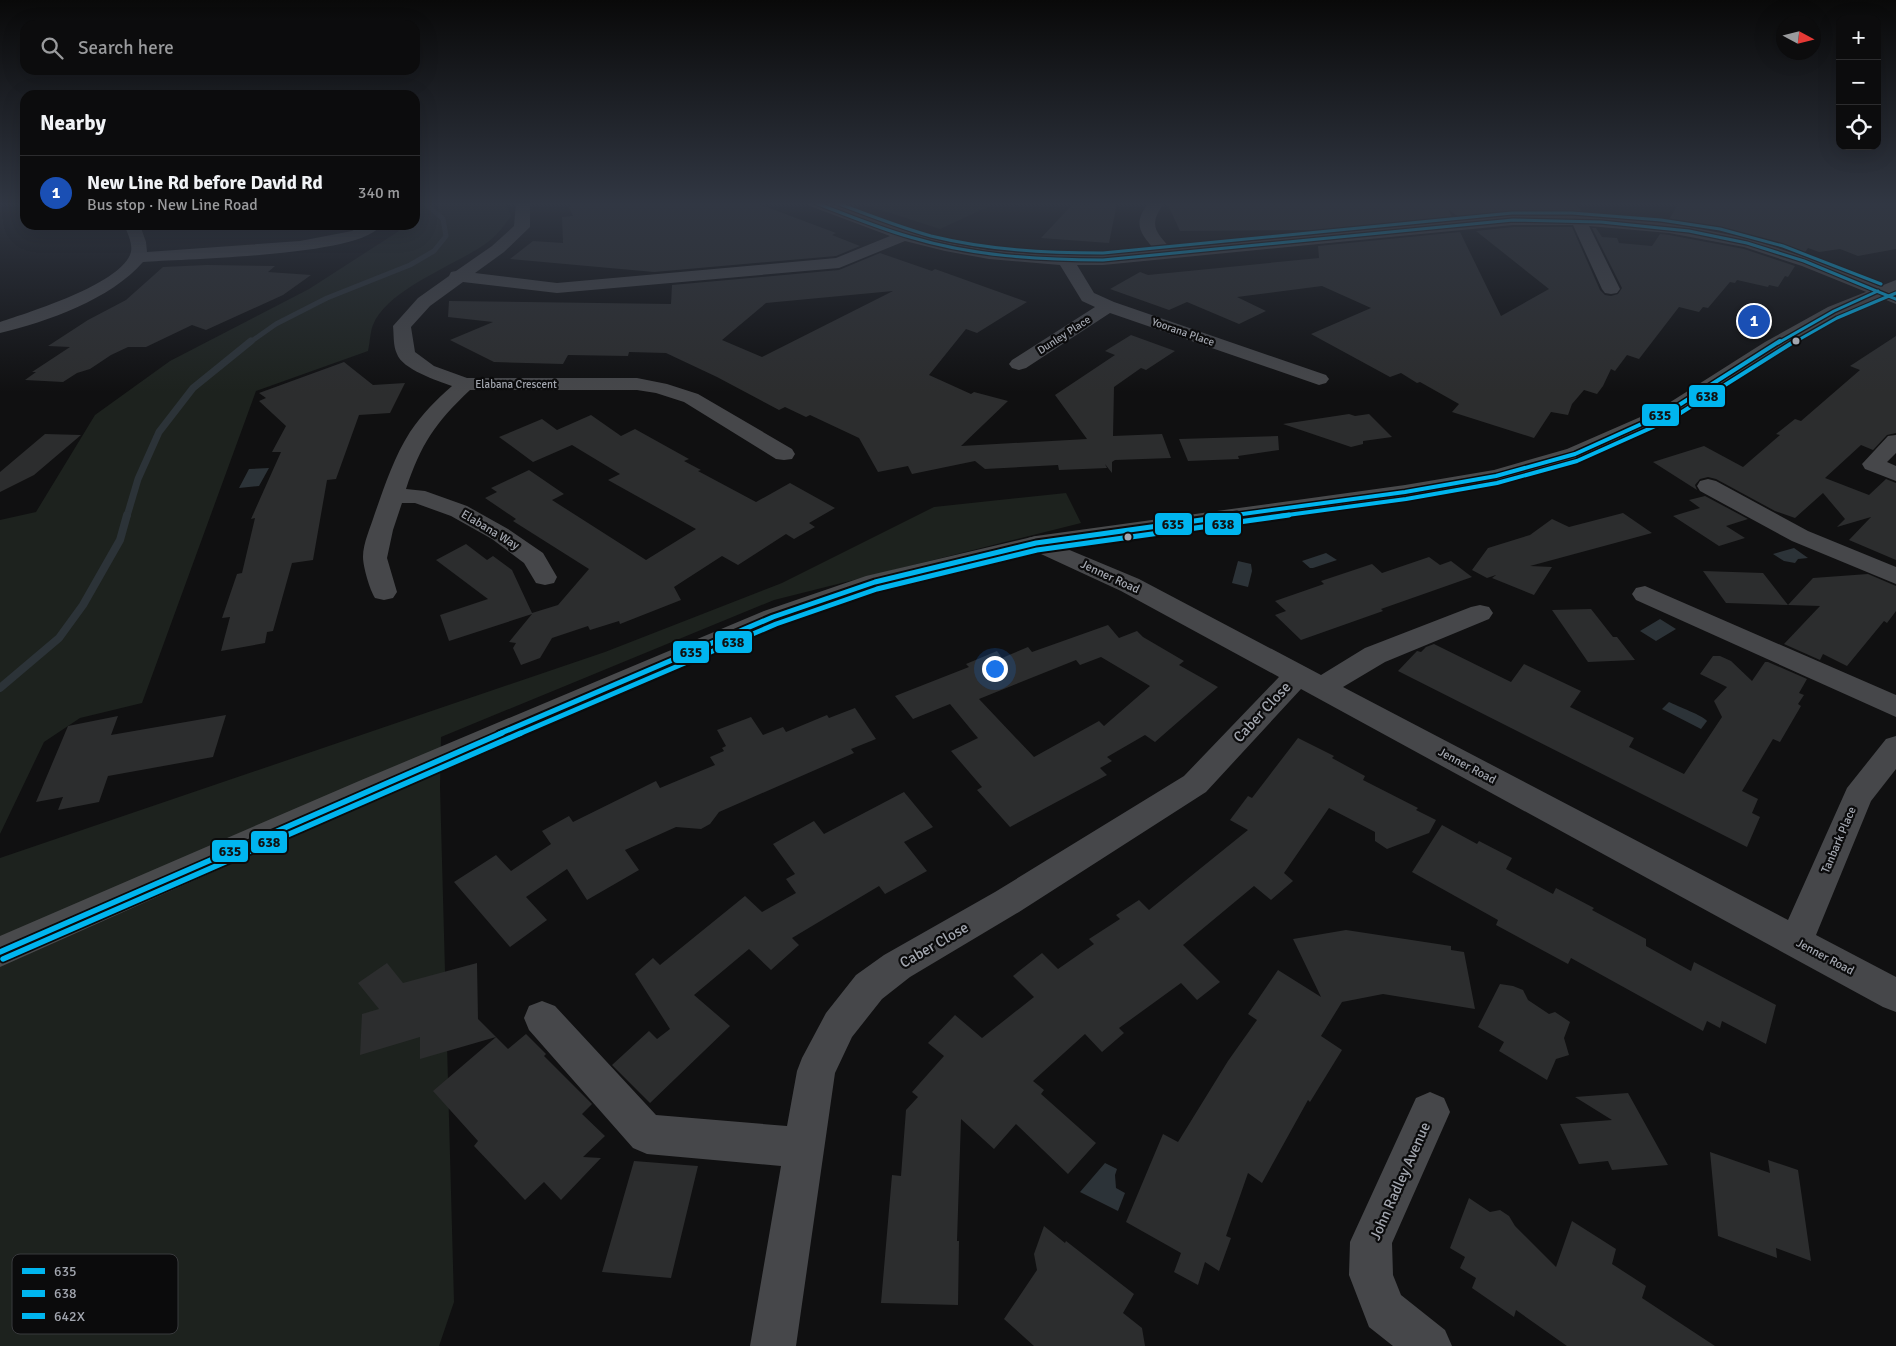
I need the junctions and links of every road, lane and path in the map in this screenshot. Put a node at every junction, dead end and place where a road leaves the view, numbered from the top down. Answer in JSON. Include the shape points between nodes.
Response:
{"nodes":[{"id":1,"x":130,"y":266,"type":"edge"},
{"id":2,"x":472,"y":266,"type":"edge"},
{"id":3,"x":807,"y":266,"type":"edge"},
{"id":4,"x":1069,"y":266,"type":"edge"},
{"id":5,"x":1600,"y":266,"type":"edge"},
{"id":6,"x":1816,"y":266,"type":"edge"},
{"id":7,"x":457,"y":276,"type":"junction"},
{"id":8,"x":1611,"y":289,"type":"dead end"},
{"id":9,"x":1890,"y":292,"type":"edge"},
{"id":10,"x":1108,"y":306,"type":"junction"},
{"id":11,"x":0,"y":328,"type":"edge"},
{"id":12,"x":1019,"y":364,"type":"dead end"},
{"id":13,"x":1319,"y":379,"type":"dead end"},
{"id":14,"x":465,"y":384,"type":"junction"},
{"id":15,"x":1896,"y":441,"type":"edge"},
{"id":16,"x":784,"y":454,"type":"dead end"},
{"id":17,"x":1896,"y":474,"type":"edge"},
{"id":18,"x":1708,"y":486,"type":"dead end"},
{"id":19,"x":392,"y":496,"type":"junction"},
{"id":20,"x":1036,"y":543,"type":"junction"},
{"id":21,"x":1896,"y":576,"type":"edge"},
{"id":22,"x":545,"y":577,"type":"dead end"},
{"id":23,"x":384,"y":592,"type":"dead end"},
{"id":24,"x":1644,"y":594,"type":"dead end"},
{"id":25,"x":1480,"y":613,"type":"dead end"},
{"id":26,"x":1309,"y":682,"type":"junction"},
{"id":27,"x":1896,"y":707,"type":"edge"},
{"id":28,"x":1896,"y":747,"type":"edge"},
{"id":29,"x":1796,"y":942,"type":"junction"},
{"id":30,"x":0,"y":952,"type":"edge"},
{"id":31,"x":1896,"y":995,"type":"edge"},
{"id":32,"x":542,"y":1018,"type":"dead end"},
{"id":33,"x":1430,"y":1112,"type":"dead end"},
{"id":34,"x":804,"y":1148,"type":"junction"},
{"id":35,"x":773,"y":1346,"type":"edge"},
{"id":36,"x":1429,"y":1346,"type":"edge"}],
"edges":[{"from":1,"to":11,"type":"street","via":[[98,290]]},
{"from":2,"to":7,"type":"street"},
{"from":3,"to":7,"type":"street","via":[[557,288]]},
{"from":4,"to":10,"type":"street","name":"Yoorana Place","via":[[1088,297]]},
{"from":5,"to":8,"type":"street"},
{"from":6,"to":9,"type":"street"},
{"from":7,"to":14,"type":"street","via":[[424,302],[402,326],[406,354],[426,370]]},
{"from":9,"to":20,"type":"main road","via":[[1834,311],[1668,412],[1575,454],[1496,476],[1405,492]]},
{"from":10,"to":12,"type":"street","name":"Dunley Place"},
{"from":10,"to":13,"type":"street","name":"Yoorana Place"},
{"from":14,"to":16,"type":"street","name":"Elabana Crescent","via":[[637,384],[660,388],[691,398]]},
{"from":14,"to":19,"type":"street","name":"Elabana Crescent","via":[[438,408],[420,433]]},
{"from":15,"to":17,"type":"street","via":[[1873,464]]},
{"from":18,"to":21,"type":"street","via":[[1800,536]]},
{"from":19,"to":22,"type":"street","name":"Elabana Way","via":[[416,496],[459,511],[534,558]]},
{"from":19,"to":23,"type":"street","name":"Elabana Crescent","via":[[375,558]]},
{"from":20,"to":26,"type":"street","name":"Jenner Road","via":[[1130,585]]},
{"from":20,"to":30,"type":"main road","via":[[875,582],[773,617]]},
{"from":24,"to":27,"type":"street"},
{"from":25,"to":26,"type":"street","name":"Caber Close","via":[[1375,655],[1351,668]]},
{"from":26,"to":29,"type":"street","name":"Jenner Road"},
{"from":26,"to":34,"type":"street","name":"Caber Close","via":[[1195,784],[1008,902],[897,966],[869,987],[839,1025],[816,1071]]},
{"from":28,"to":29,"type":"street","name":"Tanbark Place","via":[[1858,796]]},
{"from":29,"to":31,"type":"street","name":"Jenner Road"},
{"from":32,"to":34,"type":"street","via":[[647,1134]]},
{"from":33,"to":36,"type":"street","name":"John Radley Avenue","via":[[1371,1242],[1371,1275],[1385,1311]]},
{"from":34,"to":35,"type":"street","name":"Caber Close"}]}
